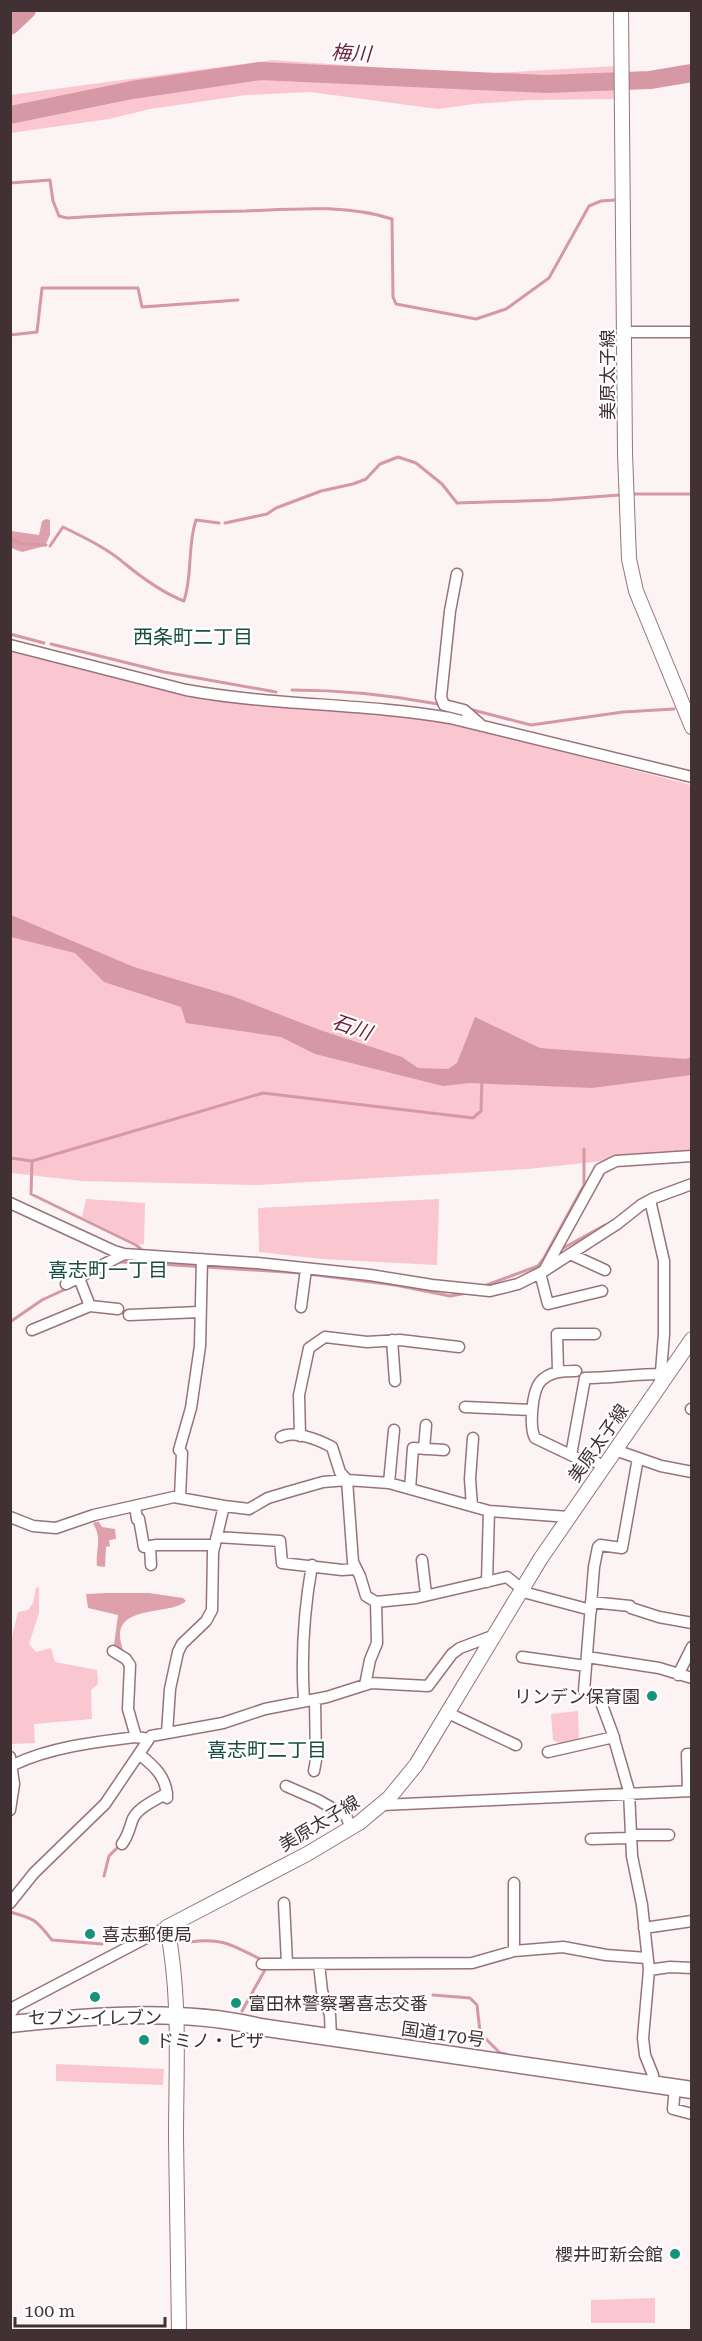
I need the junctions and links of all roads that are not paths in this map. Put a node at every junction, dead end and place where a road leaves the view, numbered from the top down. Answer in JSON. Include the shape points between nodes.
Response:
{"nodes":[{"id":1,"x":621,"y":10,"type":"edge"},
{"id":2,"x":625,"y":332,"type":"junction"},
{"id":3,"x":692,"y":332,"type":"edge"},
{"id":4,"x":457,"y":574,"type":"dead end"},
{"id":5,"x":10,"y":645,"type":"edge"},
{"id":6,"x":483,"y":726,"type":"junction"},
{"id":7,"x":692,"y":727,"type":"edge"},
{"id":8,"x":692,"y":777,"type":"edge"},
{"id":9,"x":692,"y":1156,"type":"edge"},
{"id":10,"x":692,"y":1184,"type":"edge"},
{"id":11,"x":650,"y":1200,"type":"junction"},
{"id":12,"x":10,"y":1203,"type":"edge"},
{"id":13,"x":124,"y":1254,"type":"junction"},
{"id":14,"x":570,"y":1254,"type":"junction"},
{"id":15,"x":202,"y":1259,"type":"junction"},
{"id":16,"x":605,"y":1270,"type":"dead end"},
{"id":17,"x":542,"y":1272,"type":"junction"},
{"id":18,"x":306,"y":1273,"type":"junction"},
{"id":19,"x":79,"y":1278,"type":"junction"},
{"id":20,"x":66,"y":1284,"type":"dead end"},
{"id":21,"x":602,"y":1291,"type":"dead end"},
{"id":22,"x":90,"y":1306,"type":"junction"},
{"id":23,"x":301,"y":1306,"type":"dead end"},
{"id":24,"x":118,"y":1309,"type":"dead end"},
{"id":25,"x":200,"y":1312,"type":"junction"},
{"id":26,"x":129,"y":1315,"type":"dead end"},
{"id":27,"x":32,"y":1330,"type":"dead end"},
{"id":28,"x":595,"y":1334,"type":"dead end"},
{"id":29,"x":392,"y":1340,"type":"junction"},
{"id":30,"x":692,"y":1340,"type":"edge"},
{"id":31,"x":459,"y":1347,"type":"dead end"},
{"id":32,"x":558,"y":1371,"type":"junction"},
{"id":33,"x":576,"y":1371,"type":"dead end"},
{"id":34,"x":661,"y":1379,"type":"junction"},
{"id":35,"x":395,"y":1381,"type":"dead end"},
{"id":36,"x":465,"y":1407,"type":"dead end"},
{"id":37,"x":532,"y":1410,"type":"junction"},
{"id":38,"x":426,"y":1425,"type":"dead end"},
{"id":39,"x":394,"y":1430,"type":"dead end"},
{"id":40,"x":300,"y":1436,"type":"junction"},
{"id":41,"x":281,"y":1437,"type":"dead end"},
{"id":42,"x":474,"y":1438,"type":"dead end"},
{"id":43,"x":424,"y":1449,"type":"junction"},
{"id":44,"x":444,"y":1450,"type":"dead end"},
{"id":45,"x":615,"y":1450,"type":"junction"},
{"id":46,"x":571,"y":1455,"type":"junction"},
{"id":47,"x":638,"y":1458,"type":"junction"},
{"id":48,"x":604,"y":1466,"type":"junction"},
{"id":49,"x":692,"y":1472,"type":"edge"},
{"id":50,"x":347,"y":1480,"type":"junction"},
{"id":51,"x":389,"y":1483,"type":"junction"},
{"id":52,"x":410,"y":1489,"type":"junction"},
{"id":53,"x":180,"y":1497,"type":"junction"},
{"id":54,"x":135,"y":1506,"type":"junction"},
{"id":55,"x":224,"y":1506,"type":"junction"},
{"id":56,"x":472,"y":1506,"type":"junction"},
{"id":57,"x":489,"y":1511,"type":"junction"},
{"id":58,"x":10,"y":1517,"type":"edge"},
{"id":59,"x":569,"y":1517,"type":"junction"},
{"id":60,"x":216,"y":1541,"type":"junction"},
{"id":61,"x":150,"y":1546,"type":"junction"},
{"id":62,"x":422,"y":1560,"type":"dead end"},
{"id":63,"x":151,"y":1565,"type":"dead end"},
{"id":64,"x":312,"y":1565,"type":"junction"},
{"id":65,"x":356,"y":1569,"type":"junction"},
{"id":66,"x":488,"y":1582,"type":"junction"},
{"id":67,"x":522,"y":1589,"type":"junction"},
{"id":68,"x":426,"y":1594,"type":"junction"},
{"id":69,"x":376,"y":1602,"type":"junction"},
{"id":70,"x":591,"y":1606,"type":"junction"},
{"id":71,"x":692,"y":1623,"type":"edge"},
{"id":72,"x":495,"y":1635,"type":"junction"},
{"id":73,"x":692,"y":1647,"type":"edge"},
{"id":74,"x":113,"y":1651,"type":"dead end"},
{"id":75,"x":522,"y":1657,"type":"dead end"},
{"id":76,"x":587,"y":1662,"type":"junction"},
{"id":77,"x":678,"y":1675,"type":"junction"},
{"id":78,"x":692,"y":1678,"type":"edge"},
{"id":79,"x":365,"y":1685,"type":"junction"},
{"id":80,"x":309,"y":1701,"type":"junction"},
{"id":81,"x":448,"y":1713,"type":"junction"},
{"id":82,"x":167,"y":1733,"type":"junction"},
{"id":83,"x":136,"y":1737,"type":"junction"},
{"id":84,"x":614,"y":1737,"type":"junction"},
{"id":85,"x":149,"y":1739,"type":"junction"},
{"id":86,"x":516,"y":1745,"type":"dead end"},
{"id":87,"x":548,"y":1752,"type":"dead end"},
{"id":88,"x":139,"y":1754,"type":"junction"},
{"id":89,"x":692,"y":1754,"type":"edge"},
{"id":90,"x":12,"y":1761,"type":"edge"},
{"id":91,"x":314,"y":1771,"type":"dead end"},
{"id":92,"x":286,"y":1786,"type":"dead end"},
{"id":93,"x":690,"y":1791,"type":"edge"},
{"id":94,"x":629,"y":1792,"type":"junction"},
{"id":95,"x":382,"y":1805,"type":"junction"},
{"id":96,"x":10,"y":1810,"type":"edge"},
{"id":97,"x":351,"y":1828,"type":"dead end"},
{"id":98,"x":669,"y":1835,"type":"dead end"},
{"id":99,"x":630,"y":1837,"type":"junction"},
{"id":100,"x":591,"y":1839,"type":"dead end"},
{"id":101,"x":122,"y":1844,"type":"dead end"},
{"id":102,"x":514,"y":1883,"type":"dead end"},
{"id":103,"x":10,"y":1903,"type":"edge"},
{"id":104,"x":284,"y":1904,"type":"dead end"},
{"id":105,"x":692,"y":1921,"type":"edge"},
{"id":106,"x":167,"y":1927,"type":"junction"},
{"id":107,"x":644,"y":1928,"type":"junction"},
{"id":108,"x":514,"y":1951,"type":"junction"},
{"id":109,"x":647,"y":1958,"type":"junction"},
{"id":110,"x":262,"y":1964,"type":"dead end"},
{"id":111,"x":287,"y":1964,"type":"junction"},
{"id":112,"x":319,"y":1964,"type":"junction"},
{"id":113,"x":692,"y":1968,"type":"edge"},
{"id":114,"x":649,"y":1970,"type":"junction"},
{"id":115,"x":10,"y":2014,"type":"edge"},
{"id":116,"x":177,"y":2017,"type":"junction"},
{"id":117,"x":10,"y":2024,"type":"edge"},
{"id":118,"x":331,"y":2038,"type":"junction"},
{"id":119,"x":652,"y":2084,"type":"junction"},
{"id":120,"x":683,"y":2088,"type":"edge"},
{"id":121,"x":692,"y":2115,"type":"edge"},
{"id":122,"x":179,"y":2331,"type":"edge"}],
"edges":[{"from":1,"to":2,"type":"main road","name":"美原太子線"},
{"from":2,"to":3,"type":"street"},
{"from":2,"to":7,"type":"main road","name":"美原太子線","via":[[629,559],[636,591]]},
{"from":4,"to":6,"type":"street","via":[[441,697],[443,704],[464,711]]},
{"from":5,"to":6,"type":"street","via":[[215,695],[417,712]]},
{"from":6,"to":8,"type":"street"},
{"from":9,"to":17,"type":"street","via":[[616,1161],[600,1169]]},
{"from":10,"to":11,"type":"street"},
{"from":11,"to":14,"type":"street"},
{"from":11,"to":34,"type":"street","via":[[664,1261]]},
{"from":12,"to":13,"type":"street"},
{"from":13,"to":15,"type":"street"},
{"from":13,"to":19,"type":"street"},
{"from":14,"to":16,"type":"street"},
{"from":14,"to":17,"type":"street"},
{"from":15,"to":18,"type":"street","via":[[257,1263]]},
{"from":15,"to":25,"type":"street"},
{"from":17,"to":18,"type":"street","via":[[518,1284],[490,1291],[370,1275]]},
{"from":17,"to":21,"type":"street","via":[[548,1304]]},
{"from":18,"to":23,"type":"street"},
{"from":19,"to":20,"type":"street"},
{"from":19,"to":22,"type":"street"},
{"from":22,"to":24,"type":"street"},
{"from":22,"to":27,"type":"street"},
{"from":25,"to":26,"type":"street"},
{"from":25,"to":53,"type":"street","via":[[200,1346],[191,1408],[179,1449]]},
{"from":28,"to":32,"type":"street","via":[[557,1334]]},
{"from":29,"to":31,"type":"street"},
{"from":29,"to":35,"type":"street"},
{"from":29,"to":40,"type":"street","via":[[367,1342],[325,1336],[309,1348],[299,1395]]},
{"from":30,"to":34,"type":"main road","name":"美原太子線"},
{"from":32,"to":33,"type":"street"},
{"from":32,"to":37,"type":"street","via":[[541,1381]]},
{"from":34,"to":45,"type":"main road","name":"美原太子線"},
{"from":34,"to":46,"type":"street","via":[[625,1374],[620,1378],[585,1378]]},
{"from":36,"to":37,"type":"street"},
{"from":37,"to":46,"type":"street","via":[[531,1431],[535,1438]]},
{"from":38,"to":43,"type":"street"},
{"from":39,"to":51,"type":"street","via":[[398,1445]]},
{"from":40,"to":41,"type":"street"},
{"from":40,"to":50,"type":"street","via":[[332,1447],[340,1472]]},
{"from":42,"to":56,"type":"street"},
{"from":43,"to":44,"type":"street"},
{"from":43,"to":52,"type":"street","via":[[413,1448]]},
{"from":45,"to":47,"type":"street"},
{"from":45,"to":48,"type":"main road","name":"美原太子線"},
{"from":46,"to":48,"type":"street"},
{"from":47,"to":49,"type":"street"},
{"from":47,"to":70,"type":"street","via":[[623,1545],[598,1547]]},
{"from":48,"to":59,"type":"main road","name":"美原太子線"},
{"from":50,"to":51,"type":"street"},
{"from":50,"to":55,"type":"street","via":[[288,1492],[249,1509]]},
{"from":50,"to":65,"type":"street"},
{"from":51,"to":52,"type":"street"},
{"from":52,"to":56,"type":"street"},
{"from":53,"to":54,"type":"street"},
{"from":53,"to":55,"type":"street"},
{"from":54,"to":58,"type":"street","via":[[56,1528],[33,1526]]},
{"from":54,"to":61,"type":"street","via":[[144,1547]]},
{"from":55,"to":60,"type":"street"},
{"from":56,"to":57,"type":"street"},
{"from":57,"to":59,"type":"street"},
{"from":57,"to":66,"type":"street"},
{"from":59,"to":67,"type":"main road","name":"美原太子線"},
{"from":60,"to":61,"type":"street"},
{"from":60,"to":64,"type":"street","via":[[280,1541],[282,1563]]},
{"from":60,"to":82,"type":"street","via":[[212,1610],[178,1652]]},
{"from":61,"to":63,"type":"street"},
{"from":62,"to":68,"type":"street"},
{"from":64,"to":65,"type":"street"},
{"from":64,"to":80,"type":"street","via":[[304,1633]]},
{"from":65,"to":69,"type":"street","via":[[366,1596]]},
{"from":66,"to":67,"type":"street","via":[[507,1577]]},
{"from":66,"to":68,"type":"street"},
{"from":67,"to":70,"type":"street"},
{"from":67,"to":72,"type":"main road","name":"美原太子線"},
{"from":68,"to":69,"type":"street"},
{"from":69,"to":79,"type":"street","via":[[377,1643]]},
{"from":70,"to":71,"type":"street","via":[[630,1606]]},
{"from":70,"to":76,"type":"street"},
{"from":72,"to":79,"type":"street","via":[[452,1654],[428,1686]]},
{"from":72,"to":81,"type":"main road","name":"美原太子線"},
{"from":73,"to":77,"type":"street"},
{"from":74,"to":83,"type":"street","via":[[130,1665],[128,1708]]},
{"from":75,"to":76,"type":"street"},
{"from":76,"to":77,"type":"street","via":[[658,1668]]},
{"from":76,"to":84,"type":"street","via":[[584,1690],[599,1697]]},
{"from":77,"to":78,"type":"street"},
{"from":79,"to":80,"type":"street"},
{"from":80,"to":82,"type":"street"},
{"from":80,"to":91,"type":"street"},
{"from":81,"to":86,"type":"street"},
{"from":81,"to":95,"type":"main road","name":"美原太子線","via":[[416,1765]]},
{"from":82,"to":85,"type":"street"},
{"from":83,"to":85,"type":"street"},
{"from":83,"to":90,"type":"street"},
{"from":84,"to":87,"type":"street"},
{"from":84,"to":94,"type":"street"},
{"from":85,"to":88,"type":"street"},
{"from":88,"to":101,"type":"street","via":[[157,1768],[167,1796],[139,1810]]},
{"from":88,"to":103,"type":"street","via":[[105,1804],[34,1873]]},
{"from":89,"to":93,"type":"street","via":[[687,1754]]},
{"from":90,"to":96,"type":"street"},
{"from":92,"to":97,"type":"street","via":[[346,1816]]},
{"from":93,"to":94,"type":"street"},
{"from":94,"to":95,"type":"street"},
{"from":94,"to":99,"type":"street"},
{"from":95,"to":106,"type":"main road","name":"美原太子線","via":[[329,1842]]},
{"from":98,"to":99,"type":"street"},
{"from":99,"to":100,"type":"street"},
{"from":99,"to":107,"type":"street"},
{"from":102,"to":108,"type":"street"},
{"from":104,"to":111,"type":"street"},
{"from":105,"to":107,"type":"street"},
{"from":106,"to":115,"type":"street","via":[[16,2006]]},
{"from":106,"to":116,"type":"main road"},
{"from":107,"to":109,"type":"street"},
{"from":108,"to":109,"type":"street","via":[[563,1947]]},
{"from":108,"to":112,"type":"street","via":[[472,1964]]},
{"from":109,"to":114,"type":"street"},
{"from":110,"to":111,"type":"street"},
{"from":111,"to":112,"type":"street"},
{"from":112,"to":118,"type":"street"},
{"from":113,"to":114,"type":"street"},
{"from":114,"to":119,"type":"street","via":[[643,2038]]},
{"from":116,"to":117,"type":"highway","name":"国道170号"},
{"from":116,"to":118,"type":"highway","name":"国道170号","via":[[232,2020]]},
{"from":116,"to":122,"type":"main road"},
{"from":118,"to":119,"type":"highway","name":"国道170号"},
{"from":119,"to":120,"type":"highway","name":"国道170号"},
{"from":120,"to":121,"type":"street","via":[[672,2115]]}]}
